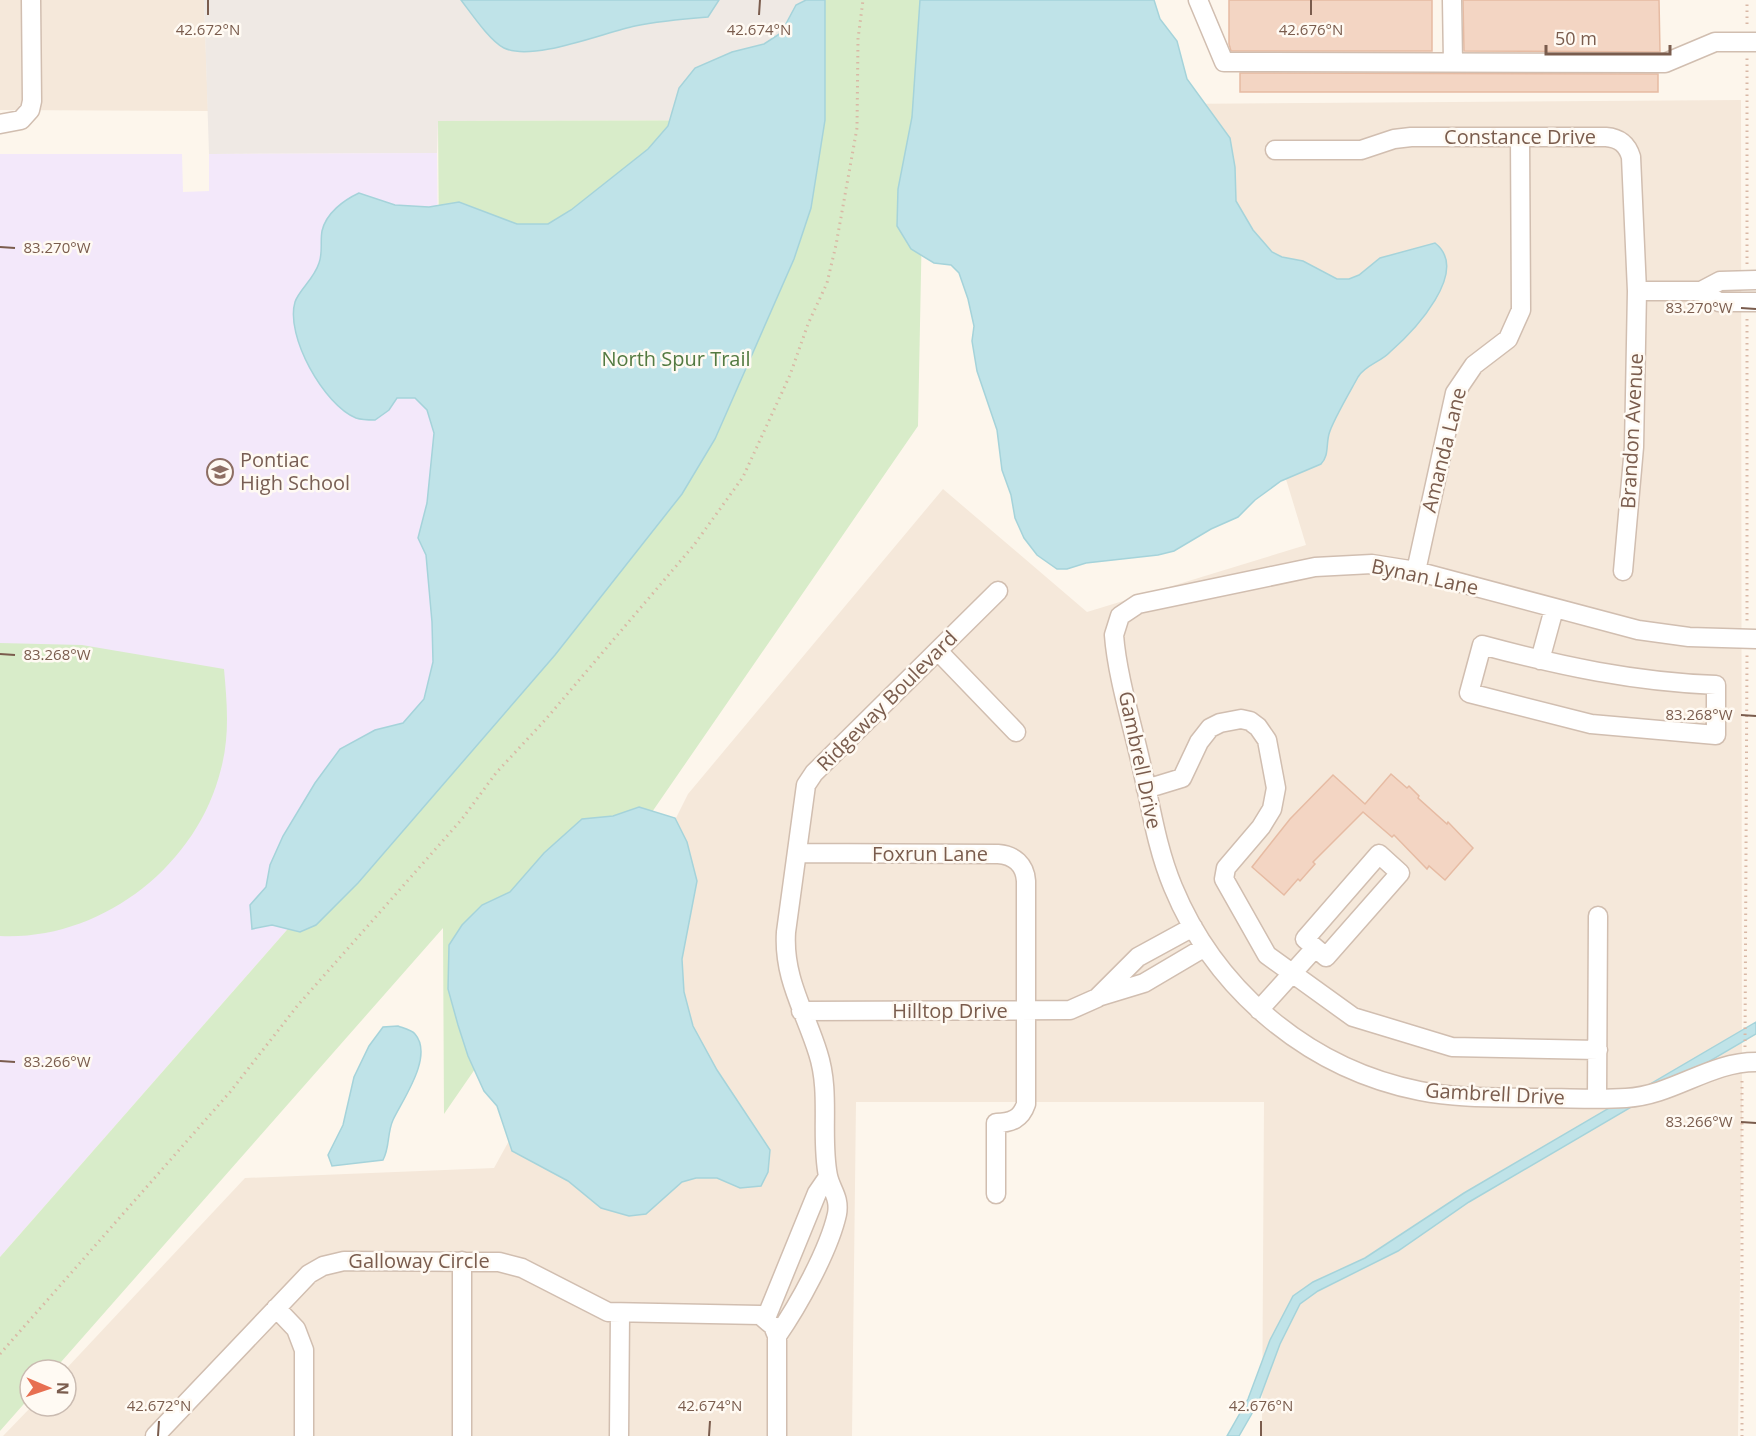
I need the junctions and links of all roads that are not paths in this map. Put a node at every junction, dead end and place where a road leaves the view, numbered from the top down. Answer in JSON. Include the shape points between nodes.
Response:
{"nodes":[{"id":1,"x":31,"y":0,"type":"edge"},
{"id":2,"x":1198,"y":0,"type":"edge"},
{"id":3,"x":1452,"y":0,"type":"edge"},
{"id":4,"x":1751,"y":42,"type":"edge"},
{"id":5,"x":1453,"y":63,"type":"junction"},
{"id":6,"x":0,"y":124,"type":"edge"},
{"id":7,"x":1520,"y":137,"type":"junction"},
{"id":8,"x":1275,"y":150,"type":"dead end"},
{"id":9,"x":1751,"y":280,"type":"edge"},
{"id":10,"x":1637,"y":291,"type":"junction"},
{"id":11,"x":1701,"y":291,"type":"junction"},
{"id":12,"x":1751,"y":302,"type":"edge"},
{"id":13,"x":1416,"y":571,"type":"junction"},
{"id":14,"x":1623,"y":571,"type":"dead end"},
{"id":15,"x":998,"y":591,"type":"dead end"},
{"id":16,"x":1554,"y":609,"type":"junction"},
{"id":17,"x":1114,"y":639,"type":"joint"},
{"id":18,"x":1752,"y":639,"type":"edge"},
{"id":19,"x":938,"y":651,"type":"junction"},
{"id":20,"x":1540,"y":660,"type":"junction"},
{"id":21,"x":1016,"y":732,"type":"dead end"},
{"id":22,"x":1146,"y":789,"type":"junction"},
{"id":23,"x":797,"y":854,"type":"junction"},
{"id":24,"x":1598,"y":916,"type":"dead end"},
{"id":25,"x":1193,"y":927,"type":"junction"},
{"id":26,"x":1205,"y":947,"type":"junction"},
{"id":27,"x":1315,"y":948,"type":"junction"},
{"id":28,"x":1292,"y":973,"type":"junction"},
{"id":29,"x":1097,"y":998,"type":"junction"},
{"id":30,"x":1259,"y":1010,"type":"junction"},
{"id":31,"x":801,"y":1011,"type":"junction"},
{"id":32,"x":1026,"y":1011,"type":"junction"},
{"id":33,"x":1598,"y":1050,"type":"junction"},
{"id":34,"x":1750,"y":1062,"type":"edge"},
{"id":35,"x":1597,"y":1098,"type":"junction"},
{"id":36,"x":828,"y":1177,"type":"junction"},
{"id":37,"x":996,"y":1194,"type":"dead end"},
{"id":38,"x":462,"y":1261,"type":"junction"},
{"id":39,"x":276,"y":1308,"type":"junction"},
{"id":40,"x":620,"y":1313,"type":"junction"},
{"id":41,"x":766,"y":1318,"type":"junction"},
{"id":42,"x":777,"y":1336,"type":"junction"},
{"id":43,"x":155,"y":1436,"type":"edge"},
{"id":44,"x":304,"y":1436,"type":"edge"},
{"id":45,"x":462,"y":1436,"type":"edge"},
{"id":46,"x":619,"y":1436,"type":"edge"},
{"id":47,"x":777,"y":1436,"type":"edge"}],
"edges":[{"from":1,"to":6,"type":"street","via":[[32,101],[25,117],[13,124]]},
{"from":2,"to":5,"type":"street","via":[[1224,62]]},
{"from":3,"to":5,"type":"street"},
{"from":4,"to":5,"type":"street","via":[[1715,42],[1665,63]]},
{"from":7,"to":8,"type":"street","name":"Constance Drive","via":[[1402,138],[1361,150]]},
{"from":7,"to":10,"type":"street","name":"Constance Drive","via":[[1610,137],[1628,149]]},
{"from":7,"to":13,"type":"street","name":"Amanda Lane","via":[[1521,310],[1508,339],[1474,365],[1455,393]]},
{"from":9,"to":11,"type":"street","via":[[1720,281]]},
{"from":10,"to":11,"type":"street"},
{"from":10,"to":14,"type":"street","name":"Brandon Avenue","via":[[1634,447]]},
{"from":11,"to":12,"type":"street","via":[[1719,302]]},
{"from":13,"to":16,"type":"street","name":"Bynan Lane"},
{"from":13,"to":17,"type":"street","name":"Bynan Lane","via":[[1372,564],[1326,565],[1138,604],[1118,618]]},
{"from":15,"to":19,"type":"street","name":"Ridgeway Boulevard"},
{"from":16,"to":18,"type":"street","name":"Bynan Lane","via":[[1647,632]]},
{"from":16,"to":20,"type":"street"},
{"from":17,"to":22,"type":"street","name":"Gambrell Drive"},
{"from":19,"to":21,"type":"street"},
{"from":19,"to":23,"type":"street","name":"Ridgeway Boulevard","via":[[810,777],[804,790]]},
{"from":20,"to":20,"type":"street","via":[[1482,645],[1469,693],[1591,724],[1716,735],[1716,685],[1622,678]]},
{"from":22,"to":25,"type":"street","name":"Gambrell Drive","via":[[1163,860]]},
{"from":22,"to":28,"type":"street","via":[[1182,778],[1199,742],[1215,725],[1241,719],[1258,727],[1267,740],[1275,799],[1267,818],[1226,868],[1224,879],[1267,955]]},
{"from":23,"to":31,"type":"street","name":"Ridgeway Boulevard","via":[[785,948],[789,977]]},
{"from":23,"to":32,"type":"street","name":"Foxrun Lane","via":[[998,854],[1014,858],[1026,875]]},
{"from":24,"to":33,"type":"street"},
{"from":25,"to":26,"type":"street","name":"Gambrell Drive"},
{"from":25,"to":29,"type":"street","name":"Hilltop Drive","via":[[1138,957]]},
{"from":26,"to":29,"type":"street","name":"Hilltop Drive","via":[[1144,983]]},
{"from":26,"to":30,"type":"street","name":"Gambrell Drive"},
{"from":27,"to":27,"type":"street","via":[[1326,957],[1400,873],[1379,854],[1305,939]]},
{"from":27,"to":28,"type":"street"},
{"from":28,"to":30,"type":"street"},
{"from":28,"to":33,"type":"street","via":[[1353,1017],[1452,1047]]},
{"from":29,"to":32,"type":"street","name":"Hilltop Drive","via":[[1070,1010]]},
{"from":30,"to":35,"type":"street","name":"Gambrell Drive","via":[[1288,1034],[1330,1059],[1404,1088],[1475,1097]]},
{"from":31,"to":32,"type":"street","name":"Hilltop Drive"},
{"from":31,"to":36,"type":"street","name":"Ridgeway Boulevard","via":[[822,1070]]},
{"from":32,"to":37,"type":"street","via":[[1026,1104],[1013,1121],[996,1123]]},
{"from":33,"to":35,"type":"street"},
{"from":34,"to":35,"type":"street","name":"Gambrell Drive","via":[[1720,1066],[1661,1093]]},
{"from":36,"to":41,"type":"street","via":[[817,1193]]},
{"from":36,"to":42,"type":"street","name":"Ridgeway Boulevard","via":[[837,1194],[836,1216],[798,1307]]},
{"from":38,"to":39,"type":"street","name":"Galloway Circle","via":[[333,1262],[309,1274]]},
{"from":38,"to":40,"type":"street","name":"Galloway Circle","via":[[514,1265],[598,1308]]},
{"from":38,"to":45,"type":"street"},
{"from":39,"to":43,"type":"street","name":"Galloway Circle"},
{"from":39,"to":44,"type":"street","via":[[296,1329],[304,1350]]},
{"from":40,"to":41,"type":"street","name":"Galloway Circle","via":[[749,1313]]},
{"from":40,"to":46,"type":"street"},
{"from":41,"to":42,"type":"street"},
{"from":42,"to":47,"type":"street"}]}
